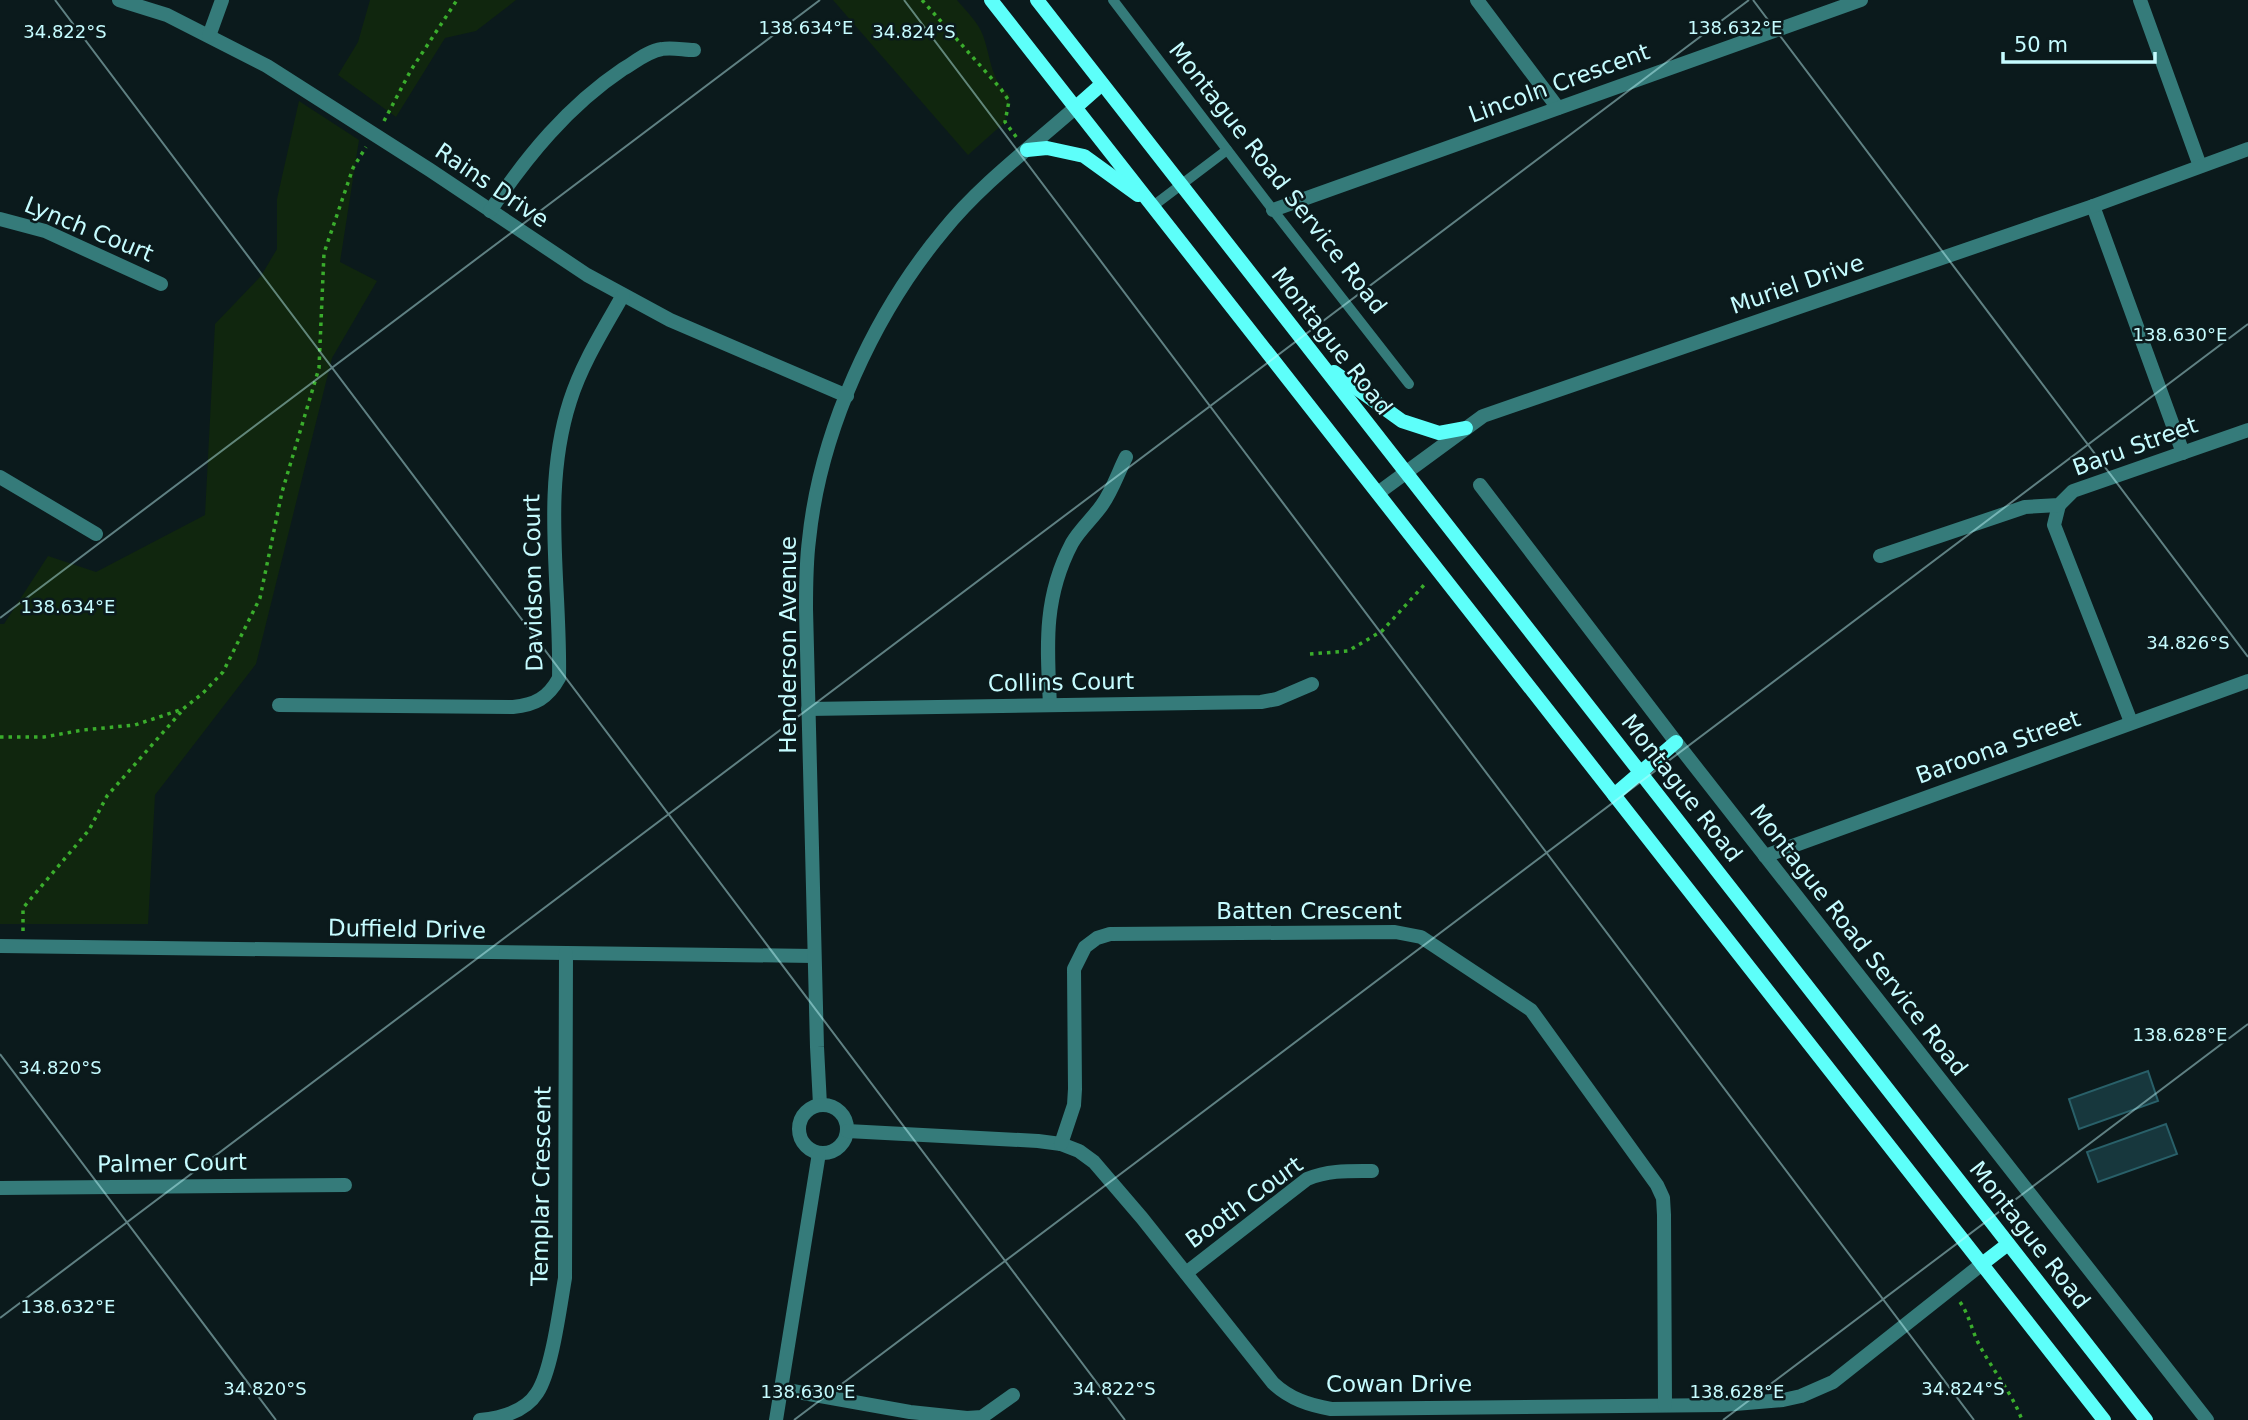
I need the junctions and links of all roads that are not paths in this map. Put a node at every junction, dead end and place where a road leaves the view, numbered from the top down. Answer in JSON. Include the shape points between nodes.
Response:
{"nodes":[{"id":1,"x":119,"y":0,"type":"edge"},
{"id":2,"x":222,"y":0,"type":"edge"},
{"id":3,"x":991,"y":0,"type":"edge"},
{"id":4,"x":1037,"y":0,"type":"edge"},
{"id":5,"x":1113,"y":0,"type":"edge"},
{"id":6,"x":1477,"y":0,"type":"edge"},
{"id":7,"x":1861,"y":0,"type":"edge"},
{"id":8,"x":2140,"y":0,"type":"edge"},
{"id":9,"x":209,"y":36,"type":"junction"},
{"id":10,"x":694,"y":50,"type":"dead end"},
{"id":11,"x":1102,"y":83,"type":"junction"},
{"id":12,"x":1076,"y":107,"type":"junction"},
{"id":13,"x":1558,"y":108,"type":"junction"},
{"id":14,"x":2248,"y":149,"type":"edge"},
{"id":15,"x":1027,"y":150,"type":"junction"},
{"id":16,"x":1227,"y":150,"type":"junction"},
{"id":17,"x":2200,"y":166,"type":"junction"},
{"id":18,"x":1181,"y":184,"type":"junction"},
{"id":19,"x":1153,"y":206,"type":"junction"},
{"id":20,"x":2093,"y":206,"type":"junction"},
{"id":21,"x":1273,"y":210,"type":"junction"},
{"id":22,"x":490,"y":211,"type":"junction"},
{"id":23,"x":0,"y":219,"type":"edge"},
{"id":24,"x":161,"y":284,"type":"dead end"},
{"id":25,"x":623,"y":295,"type":"junction"},
{"id":26,"x":1319,"y":360,"type":"junction"},
{"id":27,"x":1409,"y":384,"type":"dead end"},
{"id":28,"x":846,"y":396,"type":"junction"},
{"id":29,"x":1466,"y":428,"type":"junction"},
{"id":30,"x":2248,"y":430,"type":"edge"},
{"id":31,"x":2183,"y":453,"type":"junction"},
{"id":32,"x":1126,"y":457,"type":"dead end"},
{"id":33,"x":1407,"y":471,"type":"junction"},
{"id":34,"x":0,"y":477,"type":"edge"},
{"id":35,"x":1480,"y":485,"type":"dead end"},
{"id":36,"x":1378,"y":493,"type":"junction"},
{"id":37,"x":2059,"y":505,"type":"junction"},
{"id":38,"x":96,"y":534,"type":"dead end"},
{"id":39,"x":1880,"y":556,"type":"dead end"},
{"id":40,"x":2248,"y":681,"type":"edge"},
{"id":41,"x":1312,"y":684,"type":"dead end"},
{"id":42,"x":279,"y":705,"type":"dead end"},
{"id":43,"x":1050,"y":705,"type":"junction"},
{"id":44,"x":808,"y":709,"type":"junction"},
{"id":45,"x":2131,"y":722,"type":"junction"},
{"id":46,"x":1676,"y":742,"type":"junction"},
{"id":47,"x":1640,"y":772,"type":"junction"},
{"id":48,"x":1614,"y":794,"type":"junction"},
{"id":49,"x":1765,"y":856,"type":"junction"},
{"id":50,"x":0,"y":947,"type":"edge"},
{"id":51,"x":566,"y":953,"type":"junction"},
{"id":52,"x":814,"y":956,"type":"junction"},
{"id":53,"x":820,"y":1105,"type":"junction"},
{"id":54,"x":847,"y":1131,"type":"junction"},
{"id":55,"x":1061,"y":1144,"type":"junction"},
{"id":56,"x":819,"y":1153,"type":"junction"},
{"id":57,"x":1373,"y":1171,"type":"dead end"},
{"id":58,"x":345,"y":1185,"type":"dead end"},
{"id":59,"x":0,"y":1188,"type":"edge"},
{"id":60,"x":2008,"y":1244,"type":"junction"},
{"id":61,"x":1982,"y":1264,"type":"junction"},
{"id":62,"x":1186,"y":1273,"type":"junction"},
{"id":63,"x":781,"y":1389,"type":"junction"},
{"id":64,"x":1013,"y":1395,"type":"dead end"},
{"id":65,"x":1665,"y":1405,"type":"junction"},
{"id":66,"x":1428,"y":1414,"type":"edge"},
{"id":67,"x":480,"y":1420,"type":"edge"},
{"id":68,"x":776,"y":1420,"type":"edge"},
{"id":69,"x":2104,"y":1420,"type":"edge"},
{"id":70,"x":2146,"y":1420,"type":"edge"},
{"id":71,"x":2207,"y":1420,"type":"edge"}],
"edges":[{"from":1,"to":9,"type":"street","name":"Rains Drive","via":[[167,15]]},
{"from":2,"to":9,"type":"street"},
{"from":3,"to":12,"type":"main road"},
{"from":4,"to":11,"type":"main road","name":"Montague Road"},
{"from":5,"to":16,"type":"lane","name":"Montague Road Service Road"},
{"from":6,"to":13,"type":"street"},
{"from":7,"to":13,"type":"street","name":"Lincoln Crescent"},
{"from":8,"to":17,"type":"street"},
{"from":9,"to":22,"type":"street","name":"Rains Drive","via":[[267,66]]},
{"from":10,"to":22,"type":"street","via":[[661,49],[603,82],[548,134]]},
{"from":11,"to":12,"type":"main road"},
{"from":11,"to":18,"type":"main road","name":"Montague Road"},
{"from":12,"to":15,"type":"street","name":"Henderson Avenue"},
{"from":12,"to":19,"type":"main road"},
{"from":13,"to":21,"type":"street","name":"Lincoln Crescent"},
{"from":14,"to":17,"type":"street","name":"Muriel Drive"},
{"from":15,"to":19,"type":"main road","via":[[1046,148],[1084,156]]},
{"from":15,"to":28,"type":"street","name":"Henderson Avenue","via":[[968,203],[918,262],[894,299]]},
{"from":16,"to":18,"type":"lane"},
{"from":16,"to":21,"type":"lane","name":"Montague Road Service Road"},
{"from":17,"to":20,"type":"street","name":"Muriel Drive"},
{"from":18,"to":19,"type":"lane"},
{"from":18,"to":26,"type":"main road","name":"Montague Road"},
{"from":19,"to":36,"type":"main road"},
{"from":20,"to":29,"type":"street","name":"Muriel Drive","via":[[1483,415]]},
{"from":20,"to":31,"type":"street"},
{"from":21,"to":27,"type":"lane","name":"Montague Road Service Road"},
{"from":22,"to":25,"type":"street","name":"Rains Drive"},
{"from":23,"to":24,"type":"street","name":"Lynch Court","via":[[45,231]]},
{"from":25,"to":28,"type":"street","name":"Rains Drive"},
{"from":25,"to":42,"type":"street","name":"Davidson Court","via":[[570,399],[560,438],[553,506],[559,678],[553,689],[542,699],[513,707]]},
{"from":26,"to":29,"type":"main road","via":[[1402,421],[1439,433]]},
{"from":26,"to":33,"type":"main road","name":"Montague Road"},
{"from":28,"to":44,"type":"street","name":"Henderson Avenue","via":[[825,458],[809,537]]},
{"from":29,"to":33,"type":"street","name":"Muriel Drive"},
{"from":30,"to":31,"type":"street","name":"Baru Street"},
{"from":31,"to":37,"type":"street","name":"Baru Street","via":[[2073,491]]},
{"from":32,"to":43,"type":"street","via":[[1102,505],[1073,542],[1052,596],[1047,645]]},
{"from":33,"to":36,"type":"street","name":"Muriel Drive"},
{"from":33,"to":47,"type":"main road","name":"Montague Road"},
{"from":34,"to":38,"type":"street"},
{"from":35,"to":46,"type":"street","name":"Montague Road Service Road"},
{"from":36,"to":48,"type":"main road"},
{"from":37,"to":39,"type":"street","name":"Baru Street","via":[[2025,507]]},
{"from":37,"to":45,"type":"street","via":[[2054,525]]},
{"from":40,"to":45,"type":"street","name":"Baroona Street"},
{"from":41,"to":43,"type":"street","name":"Collins Court","via":[[1261,702]]},
{"from":43,"to":44,"type":"street","name":"Collins Court"},
{"from":44,"to":52,"type":"street","name":"Henderson Avenue"},
{"from":45,"to":49,"type":"street","name":"Baroona Street"},
{"from":46,"to":47,"type":"main road"},
{"from":46,"to":49,"type":"street","name":"Montague Road Service Road"},
{"from":47,"to":48,"type":"main road"},
{"from":47,"to":60,"type":"main road","name":"Montague Road"},
{"from":48,"to":61,"type":"main road"},
{"from":49,"to":71,"type":"street","name":"Montague Road Service Road"},
{"from":50,"to":51,"type":"street","name":"Duffield Drive"},
{"from":51,"to":52,"type":"street","name":"Duffield Drive"},
{"from":51,"to":67,"type":"street","name":"Templar Crescent","via":[[565,1278],[557,1322],[537,1394],[510,1414]]},
{"from":52,"to":53,"type":"street","name":"Henderson Avenue"},
{"from":53,"to":54,"type":"street","via":[[842,1115]]},
{"from":53,"to":56,"type":"street","via":[[802,1116],[799,1126],[803,1144]]},
{"from":54,"to":55,"type":"street","name":"Cowan Drive"},
{"from":54,"to":56,"type":"street","via":[[837,1149]]},
{"from":55,"to":62,"type":"street","name":"Cowan Drive","via":[[1079,1150],[1101,1170]]},
{"from":55,"to":65,"type":"street","name":"Batten Crescent","via":[[1074,1105],[1074,969],[1097,938],[1110,934],[1395,932],[1421,937],[1531,1010],[1657,1185],[1664,1215]]},
{"from":56,"to":63,"type":"street"},
{"from":57,"to":62,"type":"street","name":"Booth Court","via":[[1337,1171],[1307,1179]]},
{"from":58,"to":59,"type":"street","name":"Palmer Court"},
{"from":60,"to":61,"type":"main road"},
{"from":60,"to":70,"type":"main road","name":"Montague Road"},
{"from":61,"to":65,"type":"street","name":"Cowan Drive","via":[[1833,1382],[1810,1393],[1723,1405]]},
{"from":61,"to":69,"type":"main road"},
{"from":62,"to":66,"type":"street","name":"Cowan Drive","via":[[1284,1393],[1331,1409]]},
{"from":63,"to":64,"type":"street","via":[[967,1418],[982,1417]]},
{"from":63,"to":68,"type":"street"},
{"from":65,"to":66,"type":"street","name":"Cowan Drive"}]}
